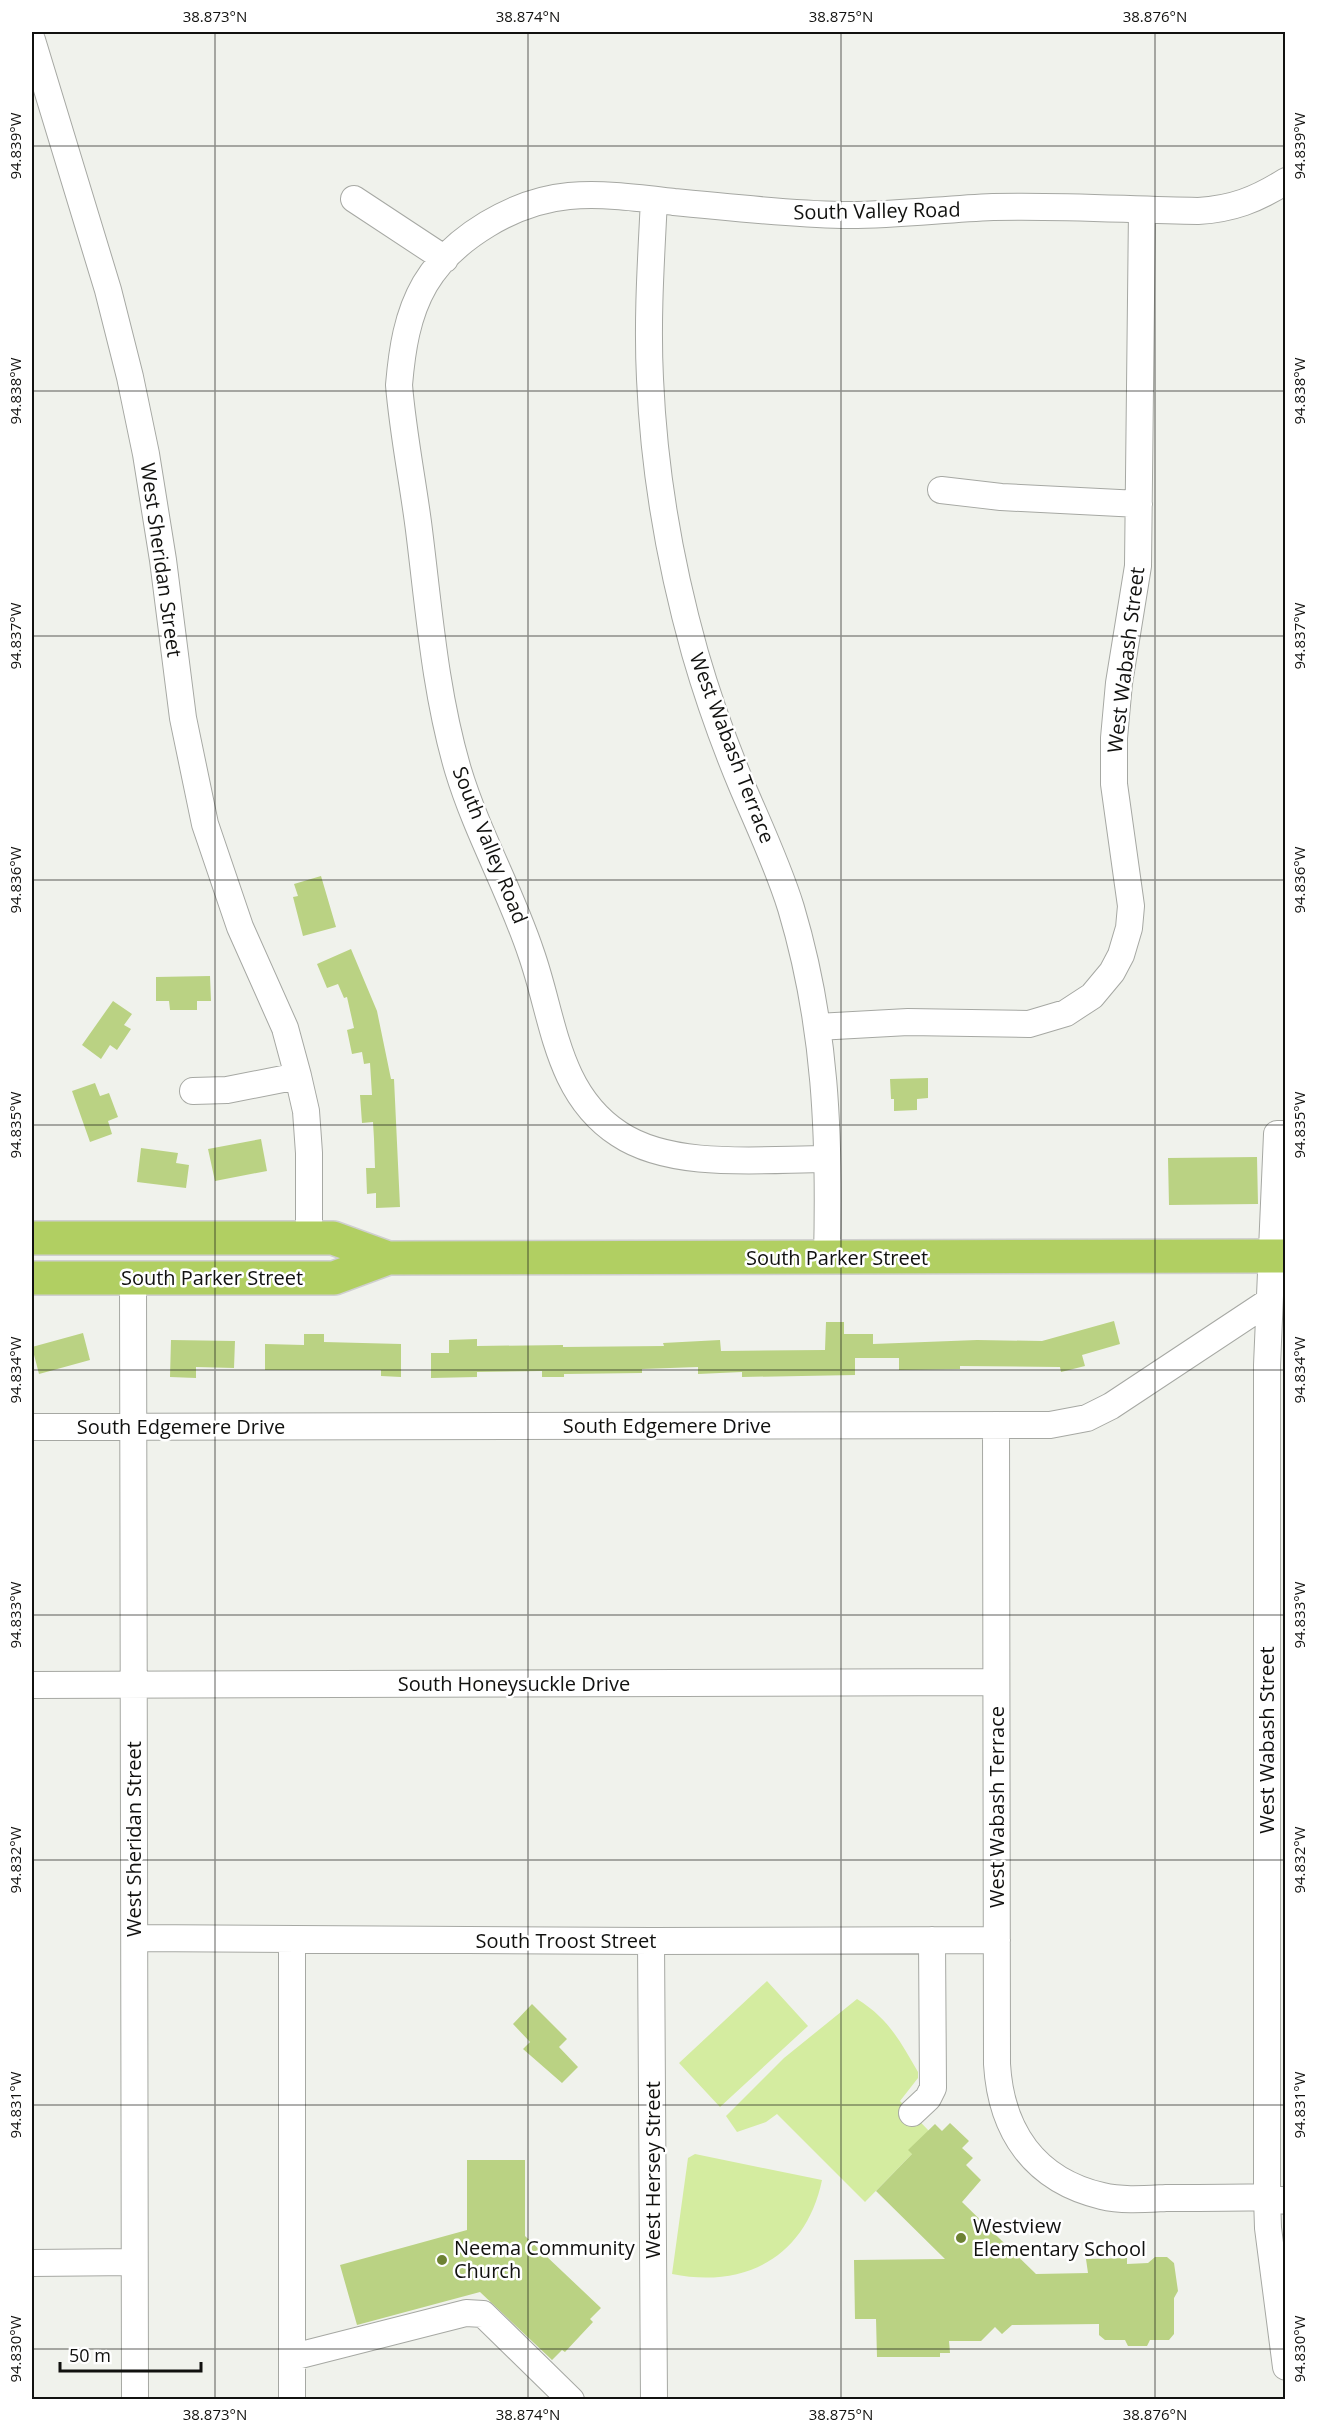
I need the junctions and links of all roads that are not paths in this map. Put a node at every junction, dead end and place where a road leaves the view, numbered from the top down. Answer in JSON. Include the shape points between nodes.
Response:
{"nodes":[{"id":1,"x":32,"y":40,"type":"edge"},
{"id":2,"x":1286,"y":181,"type":"edge"},
{"id":3,"x":354,"y":199,"type":"dead end"},
{"id":4,"x":654,"y":200,"type":"junction"},
{"id":5,"x":1142,"y":210,"type":"junction"},
{"id":6,"x":445,"y":259,"type":"junction"},
{"id":7,"x":941,"y":490,"type":"dead end"},
{"id":8,"x":1139,"y":504,"type":"junction"},
{"id":9,"x":817,"y":1027,"type":"junction"},
{"id":10,"x":298,"y":1076,"type":"junction"},
{"id":11,"x":193,"y":1091,"type":"dead end"},
{"id":12,"x":1286,"y":1134,"type":"edge"},
{"id":13,"x":827,"y":1159,"type":"junction"},
{"id":14,"x":32,"y":1238,"type":"edge"},
{"id":15,"x":309,"y":1238,"type":"junction"},
{"id":16,"x":1278,"y":1255,"type":"edge"},
{"id":17,"x":388,"y":1258,"type":"junction"},
{"id":18,"x":827,"y":1258,"type":"junction"},
{"id":19,"x":32,"y":1278,"type":"edge"},
{"id":20,"x":133,"y":1278,"type":"junction"},
{"id":21,"x":1268,"y":1302,"type":"junction"},
{"id":22,"x":996,"y":1425,"type":"junction"},
{"id":23,"x":32,"y":1427,"type":"edge"},
{"id":24,"x":133,"y":1427,"type":"junction"},
{"id":25,"x":996,"y":1682,"type":"junction"},
{"id":26,"x":32,"y":1685,"type":"edge"},
{"id":27,"x":133,"y":1685,"type":"junction"},
{"id":28,"x":135,"y":1938,"type":"junction"},
{"id":29,"x":292,"y":1940,"type":"junction"},
{"id":30,"x":932,"y":1940,"type":"junction"},
{"id":31,"x":997,"y":1940,"type":"junction"},
{"id":32,"x":651,"y":1941,"type":"junction"},
{"id":33,"x":912,"y":2113,"type":"dead end"},
{"id":34,"x":1276,"y":2199,"type":"edge"},
{"id":35,"x":135,"y":2262,"type":"junction"},
{"id":36,"x":32,"y":2263,"type":"edge"},
{"id":37,"x":293,"y":2357,"type":"junction"},
{"id":38,"x":1286,"y":2367,"type":"edge"},
{"id":39,"x":135,"y":2400,"type":"edge"},
{"id":40,"x":292,"y":2400,"type":"edge"},
{"id":41,"x":571,"y":2400,"type":"edge"},
{"id":42,"x":654,"y":2400,"type":"edge"}],
"edges":[{"from":1,"to":10,"type":"street","name":"West Sheridan Street","via":[[108,290],[130,377],[163,560],[183,718],[205,824],[240,927],[285,1028]]},
{"from":2,"to":5,"type":"street","name":"South Valley Road","via":[[1226,209]]},
{"from":3,"to":6,"type":"street"},
{"from":4,"to":5,"type":"street","name":"South Valley Road","via":[[792,214],[853,215],[994,207]]},
{"from":4,"to":6,"type":"street","name":"South Valley Road","via":[[600,194],[549,199],[492,222]]},
{"from":4,"to":9,"type":"street","name":"West Wabash Terrace","via":[[650,380],[664,512],[695,653],[711,704],[790,905],[806,963]]},
{"from":5,"to":8,"type":"street","name":"West Wabash Street"},
{"from":6,"to":13,"type":"street","name":"South Valley Road","via":[[425,284],[411,318],[402,349],[399,385],[436,666],[458,768],[485,846],[523,928],[566,1072],[584,1102],[601,1120],[620,1135],[649,1149],[680,1158]]},
{"from":7,"to":8,"type":"street"},
{"from":8,"to":9,"type":"street","name":"West Wabash Street","via":[[1138,566],[1114,738],[1114,784],[1131,906],[1129,928],[1112,972],[1092,996],[1066,1013],[1029,1024],[908,1022]]},
{"from":9,"to":13,"type":"street","name":"West Wabash Terrace","via":[[827,1101]]},
{"from":10,"to":11,"type":"street","via":[[227,1090]]},
{"from":10,"to":15,"type":"street","name":"West Sheridan Street","via":[[309,1153]]},
{"from":12,"to":16,"type":"street","name":"West Wabash Street","via":[[1277,1134]]},
{"from":13,"to":18,"type":"street","name":"West Wabash Terrace"},
{"from":14,"to":15,"type":"highway","name":"South Parker Street"},
{"from":15,"to":17,"type":"highway","name":"South Parker Street","via":[[333,1238]]},
{"from":16,"to":18,"type":"highway","name":"South Parker Street"},
{"from":16,"to":21,"type":"street","name":"West Wabash Street"},
{"from":17,"to":18,"type":"highway","name":"South Parker Street"},
{"from":17,"to":20,"type":"highway","name":"South Parker Street","via":[[334,1278]]},
{"from":19,"to":20,"type":"highway","name":"South Parker Street"},
{"from":20,"to":24,"type":"street","name":"West Sheridan Street"},
{"from":21,"to":22,"type":"street","name":"South Edgemere Drive","via":[[1087,1418],[1050,1425]]},
{"from":21,"to":34,"type":"street","name":"West Wabash Street"},
{"from":22,"to":24,"type":"street","name":"South Edgemere Drive"},
{"from":22,"to":25,"type":"street","name":"West Wabash Terrace"},
{"from":23,"to":24,"type":"street","name":"South Edgemere Drive"},
{"from":24,"to":27,"type":"street","name":"West Sheridan Street"},
{"from":25,"to":27,"type":"street","name":"South Honeysuckle Drive"},
{"from":25,"to":31,"type":"street","name":"West Wabash Terrace"},
{"from":26,"to":27,"type":"street","name":"South Honeysuckle Drive"},
{"from":27,"to":28,"type":"street","name":"West Sheridan Street"},
{"from":28,"to":29,"type":"street","name":"South Troost Street"},
{"from":28,"to":35,"type":"street","name":"West Sheridan Street"},
{"from":29,"to":32,"type":"street","name":"South Troost Street"},
{"from":29,"to":37,"type":"street"},
{"from":30,"to":31,"type":"street","name":"South Troost Street"},
{"from":30,"to":32,"type":"street","name":"South Troost Street"},
{"from":30,"to":33,"type":"street","via":[[933,2088]]},
{"from":31,"to":34,"type":"street","name":"West Wabash Terrace","via":[[998,2088],[1005,2115],[1022,2146],[1050,2172],[1081,2190],[1113,2198]]},
{"from":32,"to":42,"type":"street","name":"West Hersey Street"},
{"from":34,"to":38,"type":"street","name":"West Wabash Street","via":[[1268,2228]]},
{"from":35,"to":36,"type":"street"},
{"from":35,"to":39,"type":"street","name":"West Sheridan Street"},
{"from":37,"to":40,"type":"street"},
{"from":37,"to":41,"type":"street","via":[[466,2313],[483,2314]]}]}
